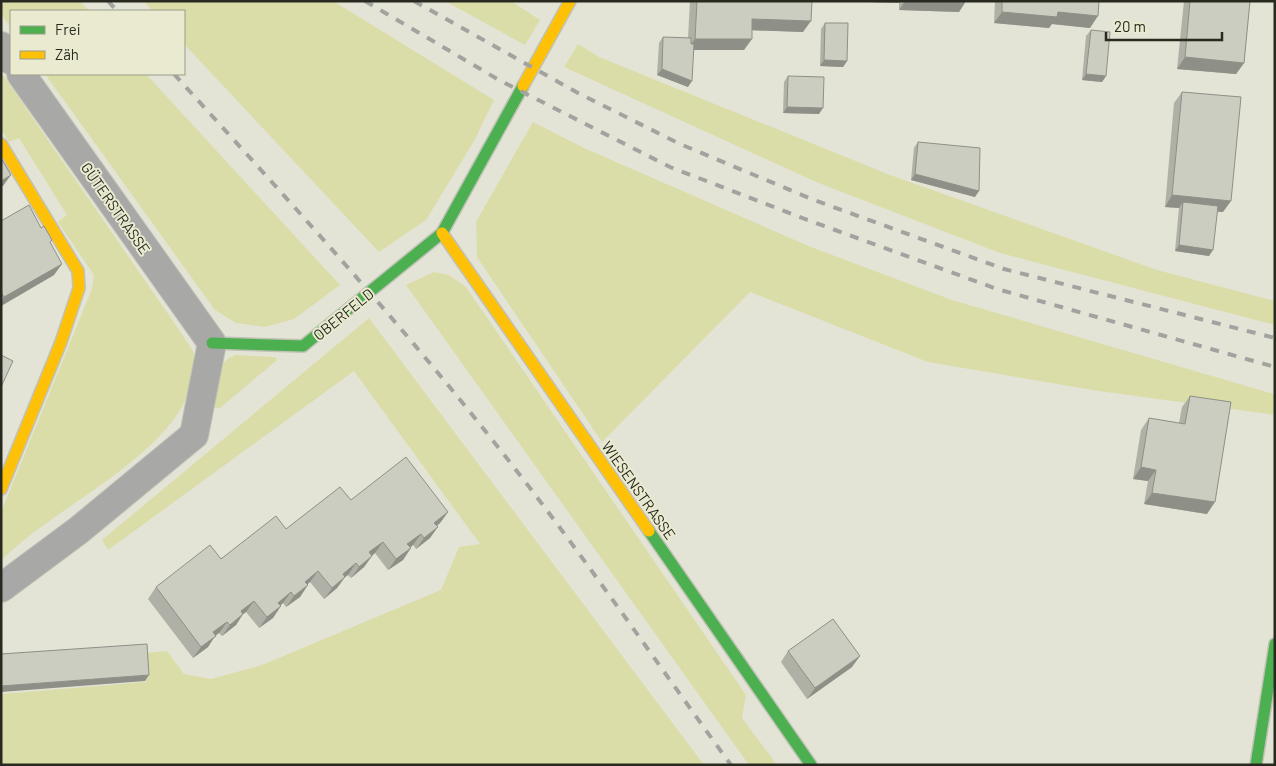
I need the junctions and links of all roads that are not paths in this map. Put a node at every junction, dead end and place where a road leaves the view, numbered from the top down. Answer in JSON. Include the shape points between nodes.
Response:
{"nodes":[{"id":1,"x":570,"y":1,"type":"edge"},
{"id":2,"x":1,"y":46,"type":"edge"},
{"id":3,"x":10,"y":59,"type":"edge"},
{"id":4,"x":22,"y":75,"type":"edge"},
{"id":5,"x":1,"y":144,"type":"edge"},
{"id":6,"x":442,"y":233,"type":"junction"},
{"id":7,"x":212,"y":343,"type":"junction"},
{"id":8,"x":1,"y":489,"type":"edge"},
{"id":9,"x":1,"y":588,"type":"edge"},
{"id":10,"x":1275,"y":644,"type":"edge"},
{"id":11,"x":811,"y":765,"type":"edge"},
{"id":12,"x":1256,"y":765,"type":"edge"}],
"edges":[{"from":1,"to":6,"type":"street","name":"OBERFELD"},
{"from":2,"to":3,"type":"street"},
{"from":4,"to":7,"type":"street","name":"GÜTERSTRASSE"},
{"from":5,"to":8,"type":"street","via":[[78,271],[80,288]]},
{"from":6,"to":7,"type":"street","name":"OBERFELD","via":[[303,346]]},
{"from":6,"to":11,"type":"street","name":"WIESENSTRASSE"},
{"from":7,"to":9,"type":"street","via":[[194,435],[79,530]]},
{"from":10,"to":12,"type":"street"}]}
